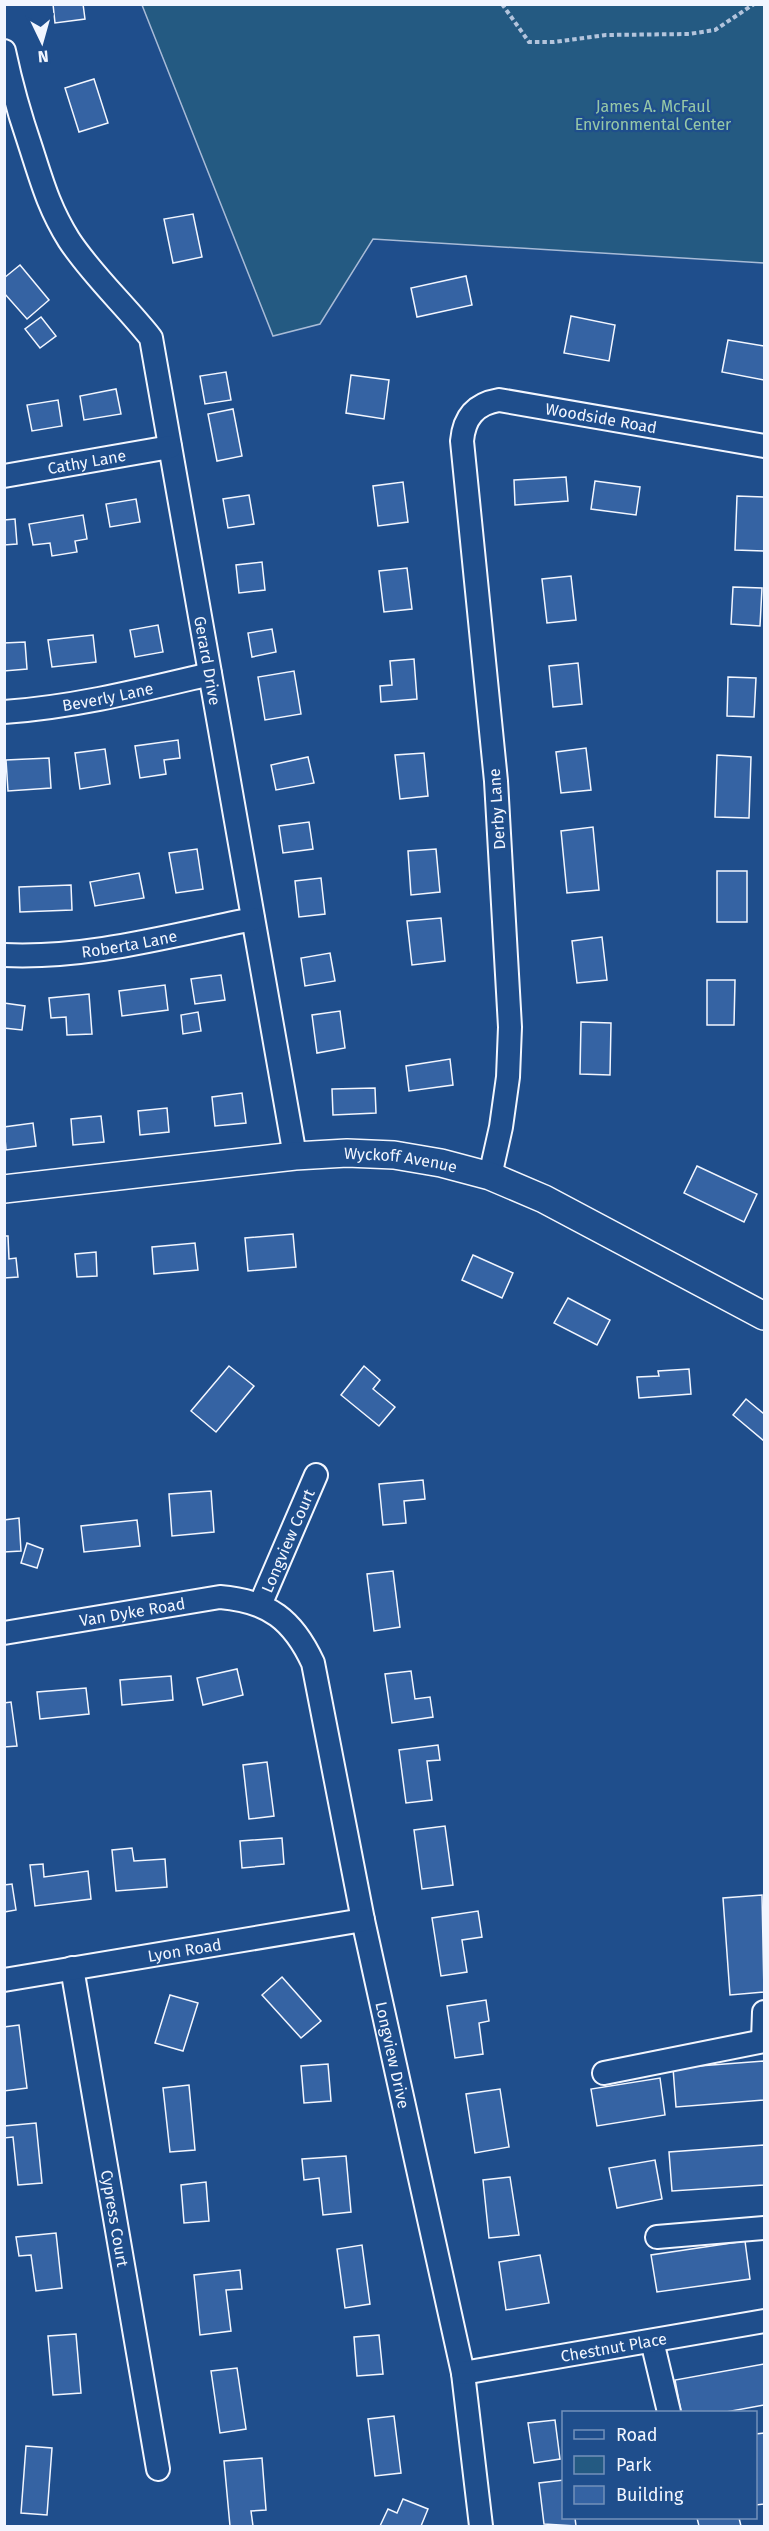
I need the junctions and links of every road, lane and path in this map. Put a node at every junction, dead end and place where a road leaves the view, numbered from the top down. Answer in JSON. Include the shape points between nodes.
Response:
{"nodes":[{"id":1,"x":502,"y":4,"type":"edge"},
{"id":2,"x":754,"y":4,"type":"edge"},
{"id":3,"x":4,"y":51,"type":"edge"},
{"id":4,"x":462,"y":441,"type":"joint"},
{"id":5,"x":765,"y":446,"type":"edge"},
{"id":6,"x":170,"y":447,"type":"junction"},
{"id":7,"x":4,"y":476,"type":"edge"},
{"id":8,"x":210,"y":674,"type":"junction"},
{"id":9,"x":4,"y":712,"type":"edge"},
{"id":10,"x":253,"y":919,"type":"junction"},
{"id":11,"x":4,"y":955,"type":"edge"},
{"id":12,"x":295,"y":1156,"type":"junction"},
{"id":13,"x":490,"y":1176,"type":"junction"},
{"id":14,"x":4,"y":1189,"type":"edge"},
{"id":15,"x":765,"y":1316,"type":"edge"},
{"id":16,"x":316,"y":1475,"type":"dead end"},
{"id":17,"x":260,"y":1605,"type":"junction"},
{"id":18,"x":4,"y":1633,"type":"edge"},
{"id":19,"x":363,"y":1920,"type":"junction"},
{"id":20,"x":72,"y":1968,"type":"junction"},
{"id":21,"x":4,"y":1980,"type":"edge"},
{"id":22,"x":765,"y":2012,"type":"edge"},
{"id":23,"x":764,"y":2041,"type":"edge"},
{"id":24,"x":604,"y":2073,"type":"dead end"},
{"id":25,"x":765,"y":2228,"type":"edge"},
{"id":26,"x":657,"y":2237,"type":"dead end"},
{"id":27,"x":765,"y":2321,"type":"edge"},
{"id":28,"x":652,"y":2341,"type":"junction"},
{"id":29,"x":463,"y":2373,"type":"junction"},
{"id":30,"x":669,"y":2411,"type":"edge"},
{"id":31,"x":158,"y":2469,"type":"dead end"},
{"id":32,"x":481,"y":2526,"type":"edge"}],
"edges":[{"from":1,"to":2,"type":"path","via":[[529,42],[554,42],[606,35],[715,30]]},
{"from":3,"to":6,"type":"street","name":"Gerard Drive","via":[[23,128],[47,197],[70,241],[151,338]]},
{"from":4,"to":5,"type":"street","name":"Woodside Road","via":[[467,418],[476,408],[499,400]]},
{"from":4,"to":13,"type":"street","name":"Derby Lane","via":[[496,781],[510,1027],[508,1077]]},
{"from":6,"to":7,"type":"street","name":"Cathy Lane"},
{"from":6,"to":8,"type":"street","name":"Gerard Drive"},
{"from":8,"to":9,"type":"street","name":"Beverly Lane","via":[[95,701]]},
{"from":8,"to":10,"type":"street","name":"Gerard Drive"},
{"from":10,"to":11,"type":"street","name":"Roberta Lane","via":[[99,950]]},
{"from":10,"to":12,"type":"street","name":"Gerard Drive"},
{"from":12,"to":13,"type":"main road","name":"Wyckoff Avenue","via":[[394,1155]]},
{"from":12,"to":14,"type":"main road","name":"Wyckoff Avenue"},
{"from":13,"to":15,"type":"main road","name":"Wyckoff Avenue","via":[[544,1199]]},
{"from":16,"to":17,"type":"street","name":"Longview Court"},
{"from":17,"to":18,"type":"street","name":"Van Dyke Road","via":[[242,1598],[220,1597]]},
{"from":17,"to":19,"type":"street","name":"Longview Drive","via":[[292,1627],[304,1642],[313,1664]]},
{"from":19,"to":20,"type":"street","name":"Lyon Road"},
{"from":19,"to":29,"type":"street","name":"Longview Drive"},
{"from":20,"to":21,"type":"street","name":"Lyon Road"},
{"from":20,"to":31,"type":"street","name":"Cypress Court"},
{"from":22,"to":23,"type":"street"},
{"from":23,"to":24,"type":"street"},
{"from":25,"to":26,"type":"street"},
{"from":27,"to":28,"type":"street","name":"Chestnut Place"},
{"from":28,"to":29,"type":"street","name":"Chestnut Place"},
{"from":28,"to":30,"type":"street"},
{"from":29,"to":32,"type":"street","name":"Longview Drive"}]}
